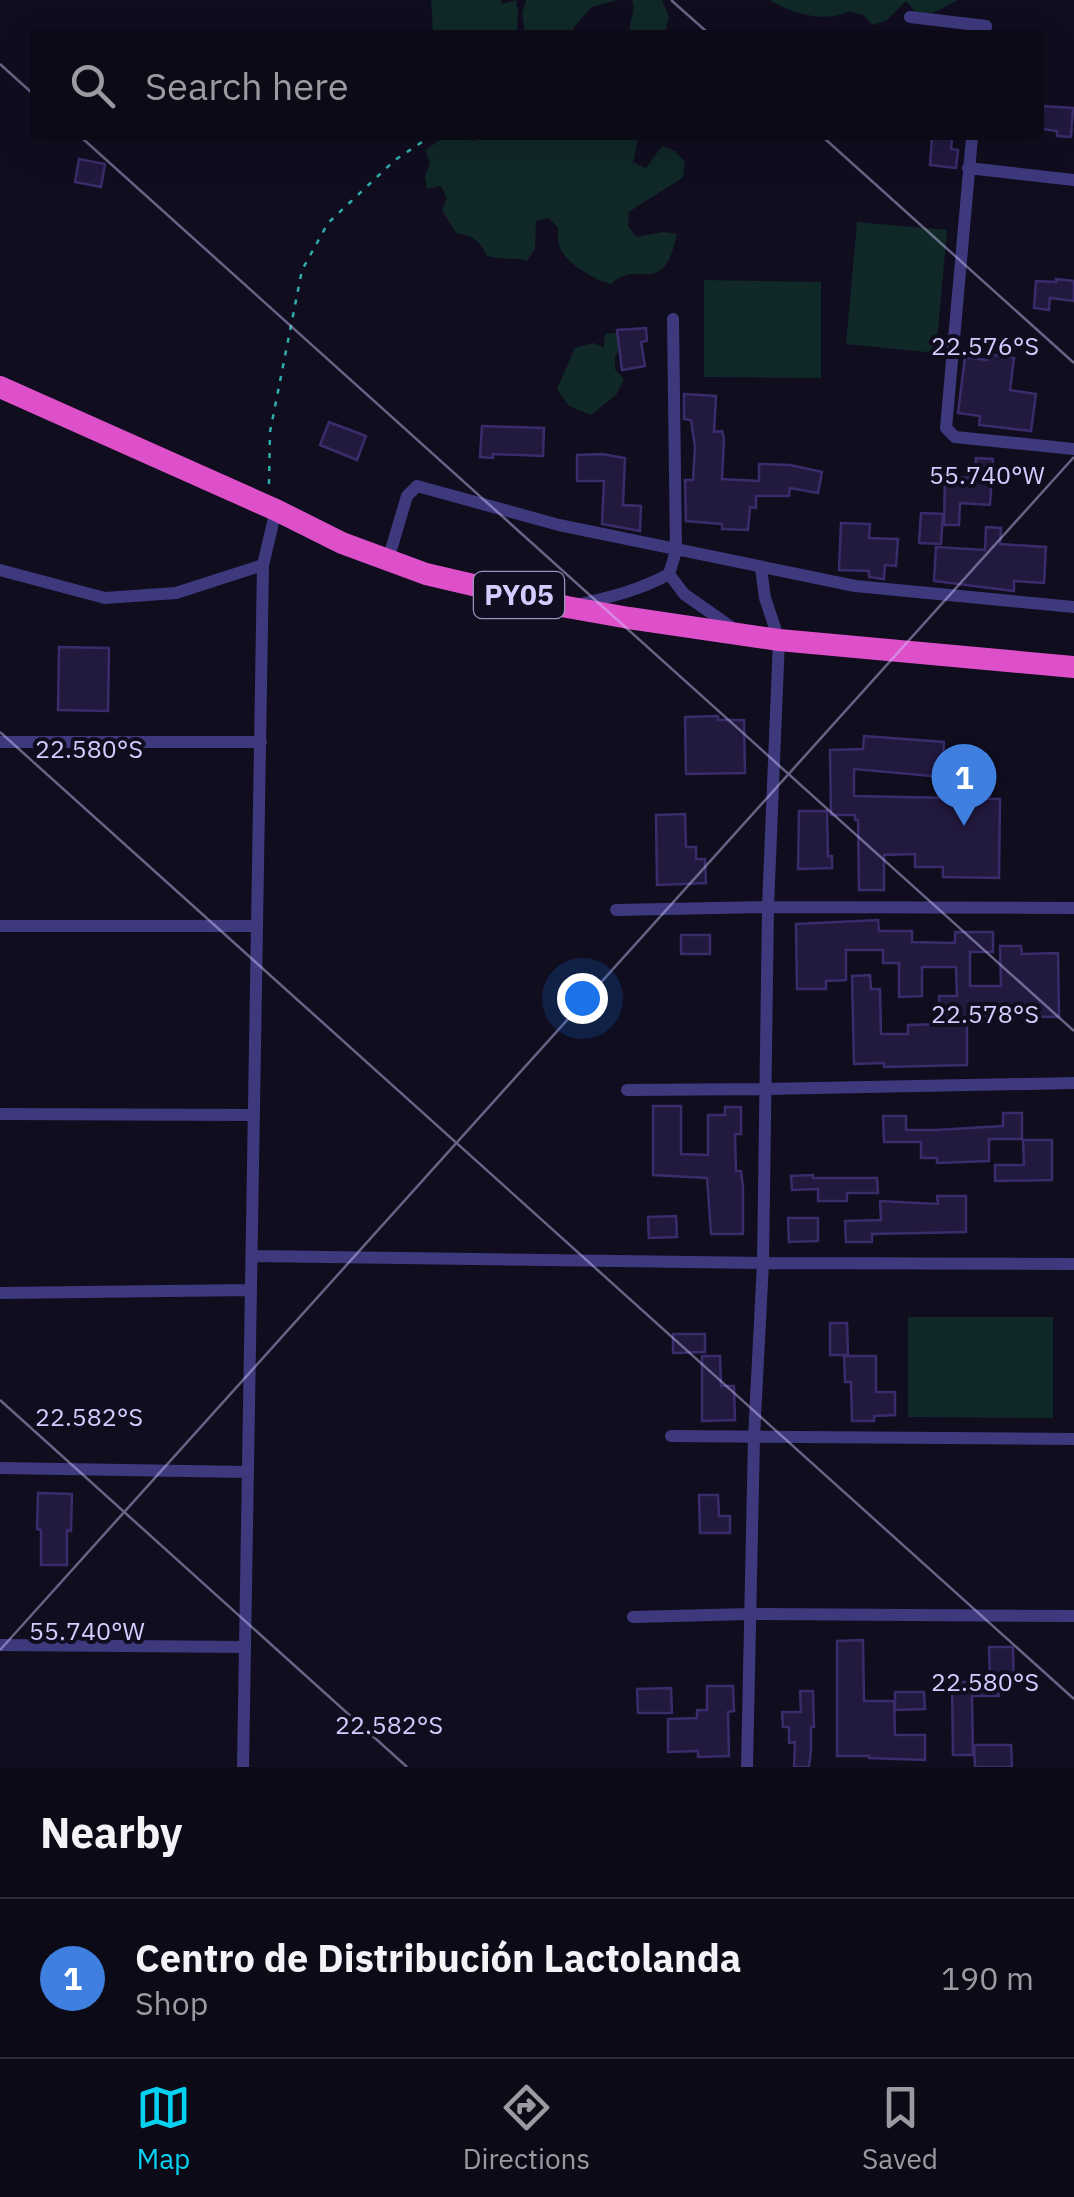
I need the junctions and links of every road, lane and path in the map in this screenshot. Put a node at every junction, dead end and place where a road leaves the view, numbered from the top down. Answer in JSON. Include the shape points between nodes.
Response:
{"nodes":[{"id":1,"x":910,"y":17,"type":"dead end"},
{"id":2,"x":985,"y":30,"type":"edge"},
{"id":3,"x":425,"y":140,"type":"edge"},
{"id":4,"x":972,"y":140,"type":"edge"},
{"id":5,"x":968,"y":168,"type":"junction"},
{"id":6,"x":1074,"y":180,"type":"edge"},
{"id":7,"x":672,"y":320,"type":"dead end"},
{"id":8,"x":0,"y":387,"type":"edge"},
{"id":9,"x":1074,"y":449,"type":"edge"},
{"id":10,"x":273,"y":509,"type":"junction"},
{"id":11,"x":676,"y":550,"type":"junction"},
{"id":12,"x":388,"y":560,"type":"junction"},
{"id":13,"x":263,"y":565,"type":"junction"},
{"id":14,"x":761,"y":568,"type":"junction"},
{"id":15,"x":0,"y":570,"type":"edge"},
{"id":16,"x":669,"y":574,"type":"junction"},
{"id":17,"x":567,"y":606,"type":"junction"},
{"id":18,"x":1074,"y":608,"type":"edge"},
{"id":19,"x":744,"y":635,"type":"junction"},
{"id":20,"x":780,"y":640,"type":"junction"},
{"id":21,"x":1074,"y":666,"type":"edge"},
{"id":22,"x":0,"y":742,"type":"edge"},
{"id":23,"x":260,"y":742,"type":"junction"},
{"id":24,"x":768,"y":907,"type":"junction"},
{"id":25,"x":1074,"y":908,"type":"edge"},
{"id":26,"x":616,"y":910,"type":"dead end"},
{"id":27,"x":0,"y":926,"type":"edge"},
{"id":28,"x":257,"y":926,"type":"junction"},
{"id":29,"x":1074,"y":1083,"type":"edge"},
{"id":30,"x":627,"y":1090,"type":"dead end"},
{"id":31,"x":765,"y":1090,"type":"junction"},
{"id":32,"x":0,"y":1114,"type":"edge"},
{"id":33,"x":254,"y":1115,"type":"junction"},
{"id":34,"x":252,"y":1256,"type":"junction"},
{"id":35,"x":762,"y":1263,"type":"junction"},
{"id":36,"x":1074,"y":1264,"type":"edge"},
{"id":37,"x":251,"y":1290,"type":"junction"},
{"id":38,"x":0,"y":1293,"type":"edge"},
{"id":39,"x":671,"y":1436,"type":"dead end"},
{"id":40,"x":754,"y":1437,"type":"junction"},
{"id":41,"x":1074,"y":1439,"type":"edge"},
{"id":42,"x":0,"y":1468,"type":"edge"},
{"id":43,"x":248,"y":1472,"type":"junction"},
{"id":44,"x":750,"y":1614,"type":"junction"},
{"id":45,"x":1074,"y":1616,"type":"edge"},
{"id":46,"x":633,"y":1617,"type":"dead end"},
{"id":47,"x":0,"y":1646,"type":"edge"},
{"id":48,"x":245,"y":1647,"type":"junction"},
{"id":49,"x":243,"y":1767,"type":"edge"},
{"id":50,"x":747,"y":1767,"type":"edge"}],
"edges":[{"from":1,"to":2,"type":"street"},
{"from":3,"to":10,"type":"path","via":[[328,223],[302,270],[270,432]]},
{"from":4,"to":5,"type":"street"},
{"from":5,"to":6,"type":"street"},
{"from":5,"to":9,"type":"street","via":[[946,428],[955,437]]},
{"from":7,"to":11,"type":"street"},
{"from":8,"to":10,"type":"highway","number":"PY05"},
{"from":10,"to":12,"type":"highway","number":"PY05"},
{"from":10,"to":13,"type":"street"},
{"from":11,"to":12,"type":"street","via":[[417,486],[407,496]]},
{"from":11,"to":14,"type":"street"},
{"from":11,"to":16,"type":"street"},
{"from":12,"to":17,"type":"highway","number":"PY05"},
{"from":13,"to":15,"type":"street","via":[[176,593],[104,598]]},
{"from":13,"to":23,"type":"street"},
{"from":14,"to":18,"type":"street","via":[[855,586]]},
{"from":14,"to":20,"type":"street"},
{"from":16,"to":17,"type":"street","via":[[623,594]]},
{"from":16,"to":19,"type":"street","via":[[684,594]]},
{"from":17,"to":19,"type":"highway","number":"PY05"},
{"from":19,"to":20,"type":"highway","number":"PY05"},
{"from":20,"to":21,"type":"highway","number":"PY05"},
{"from":20,"to":24,"type":"street"},
{"from":22,"to":23,"type":"street"},
{"from":23,"to":28,"type":"street"},
{"from":24,"to":25,"type":"street"},
{"from":24,"to":26,"type":"street"},
{"from":24,"to":31,"type":"street"},
{"from":27,"to":28,"type":"street"},
{"from":28,"to":33,"type":"street"},
{"from":29,"to":31,"type":"street"},
{"from":30,"to":31,"type":"street"},
{"from":31,"to":35,"type":"street"},
{"from":32,"to":33,"type":"street"},
{"from":33,"to":34,"type":"street"},
{"from":34,"to":35,"type":"street"},
{"from":34,"to":37,"type":"street"},
{"from":35,"to":36,"type":"street"},
{"from":35,"to":40,"type":"street"},
{"from":37,"to":38,"type":"street"},
{"from":37,"to":43,"type":"street"},
{"from":39,"to":40,"type":"street"},
{"from":40,"to":41,"type":"street"},
{"from":40,"to":44,"type":"street"},
{"from":42,"to":43,"type":"street"},
{"from":43,"to":48,"type":"street"},
{"from":44,"to":45,"type":"street"},
{"from":44,"to":46,"type":"street"},
{"from":44,"to":50,"type":"street"},
{"from":47,"to":48,"type":"street"},
{"from":48,"to":49,"type":"street"}]}
